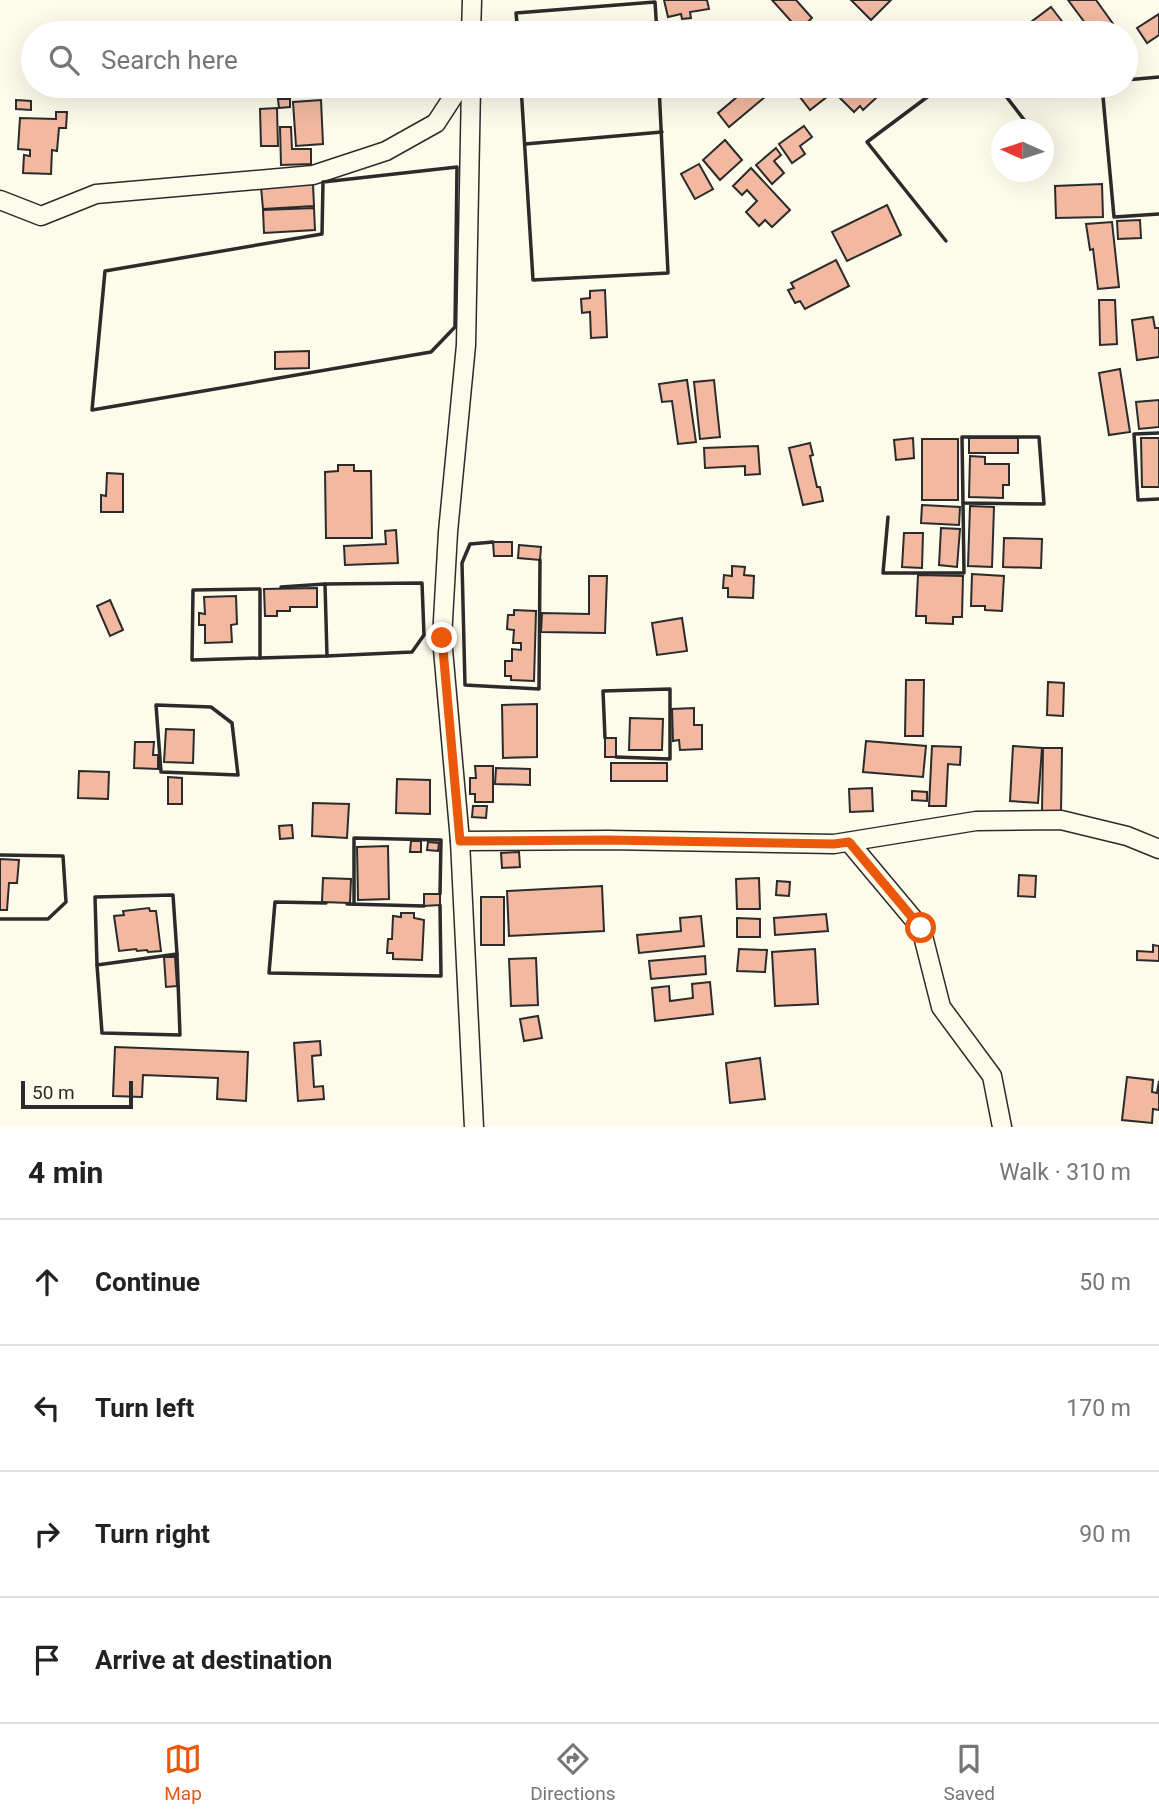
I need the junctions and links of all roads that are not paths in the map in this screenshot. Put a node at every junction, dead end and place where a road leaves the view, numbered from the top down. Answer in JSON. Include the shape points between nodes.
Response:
{"nodes":[{"id":1,"x":472,"y":0,"type":"edge"},
{"id":2,"x":471,"y":21,"type":"edge"},
{"id":3,"x":452,"y":98,"type":"edge"},
{"id":4,"x":471,"y":98,"type":"edge"},
{"id":5,"x":0,"y":201,"type":"edge"},
{"id":6,"x":460,"y":841,"type":"junction"},
{"id":7,"x":849,"y":842,"type":"junction"},
{"id":8,"x":1159,"y":849,"type":"edge"},
{"id":9,"x":474,"y":1127,"type":"edge"},
{"id":10,"x":1002,"y":1127,"type":"edge"}],
"edges":[{"from":1,"to":2,"type":"street"},
{"from":3,"to":5,"type":"street","via":[[436,123],[386,150],[313,175],[96,194],[41,216]]},
{"from":4,"to":6,"type":"street","via":[[466,345],[442,638]]},
{"from":6,"to":7,"type":"street"},
{"from":6,"to":9,"type":"street"},
{"from":7,"to":8,"type":"street","via":[[975,821],[1061,820]]},
{"from":7,"to":10,"type":"street","via":[[921,928],[941,1007],[992,1076]]}]}
